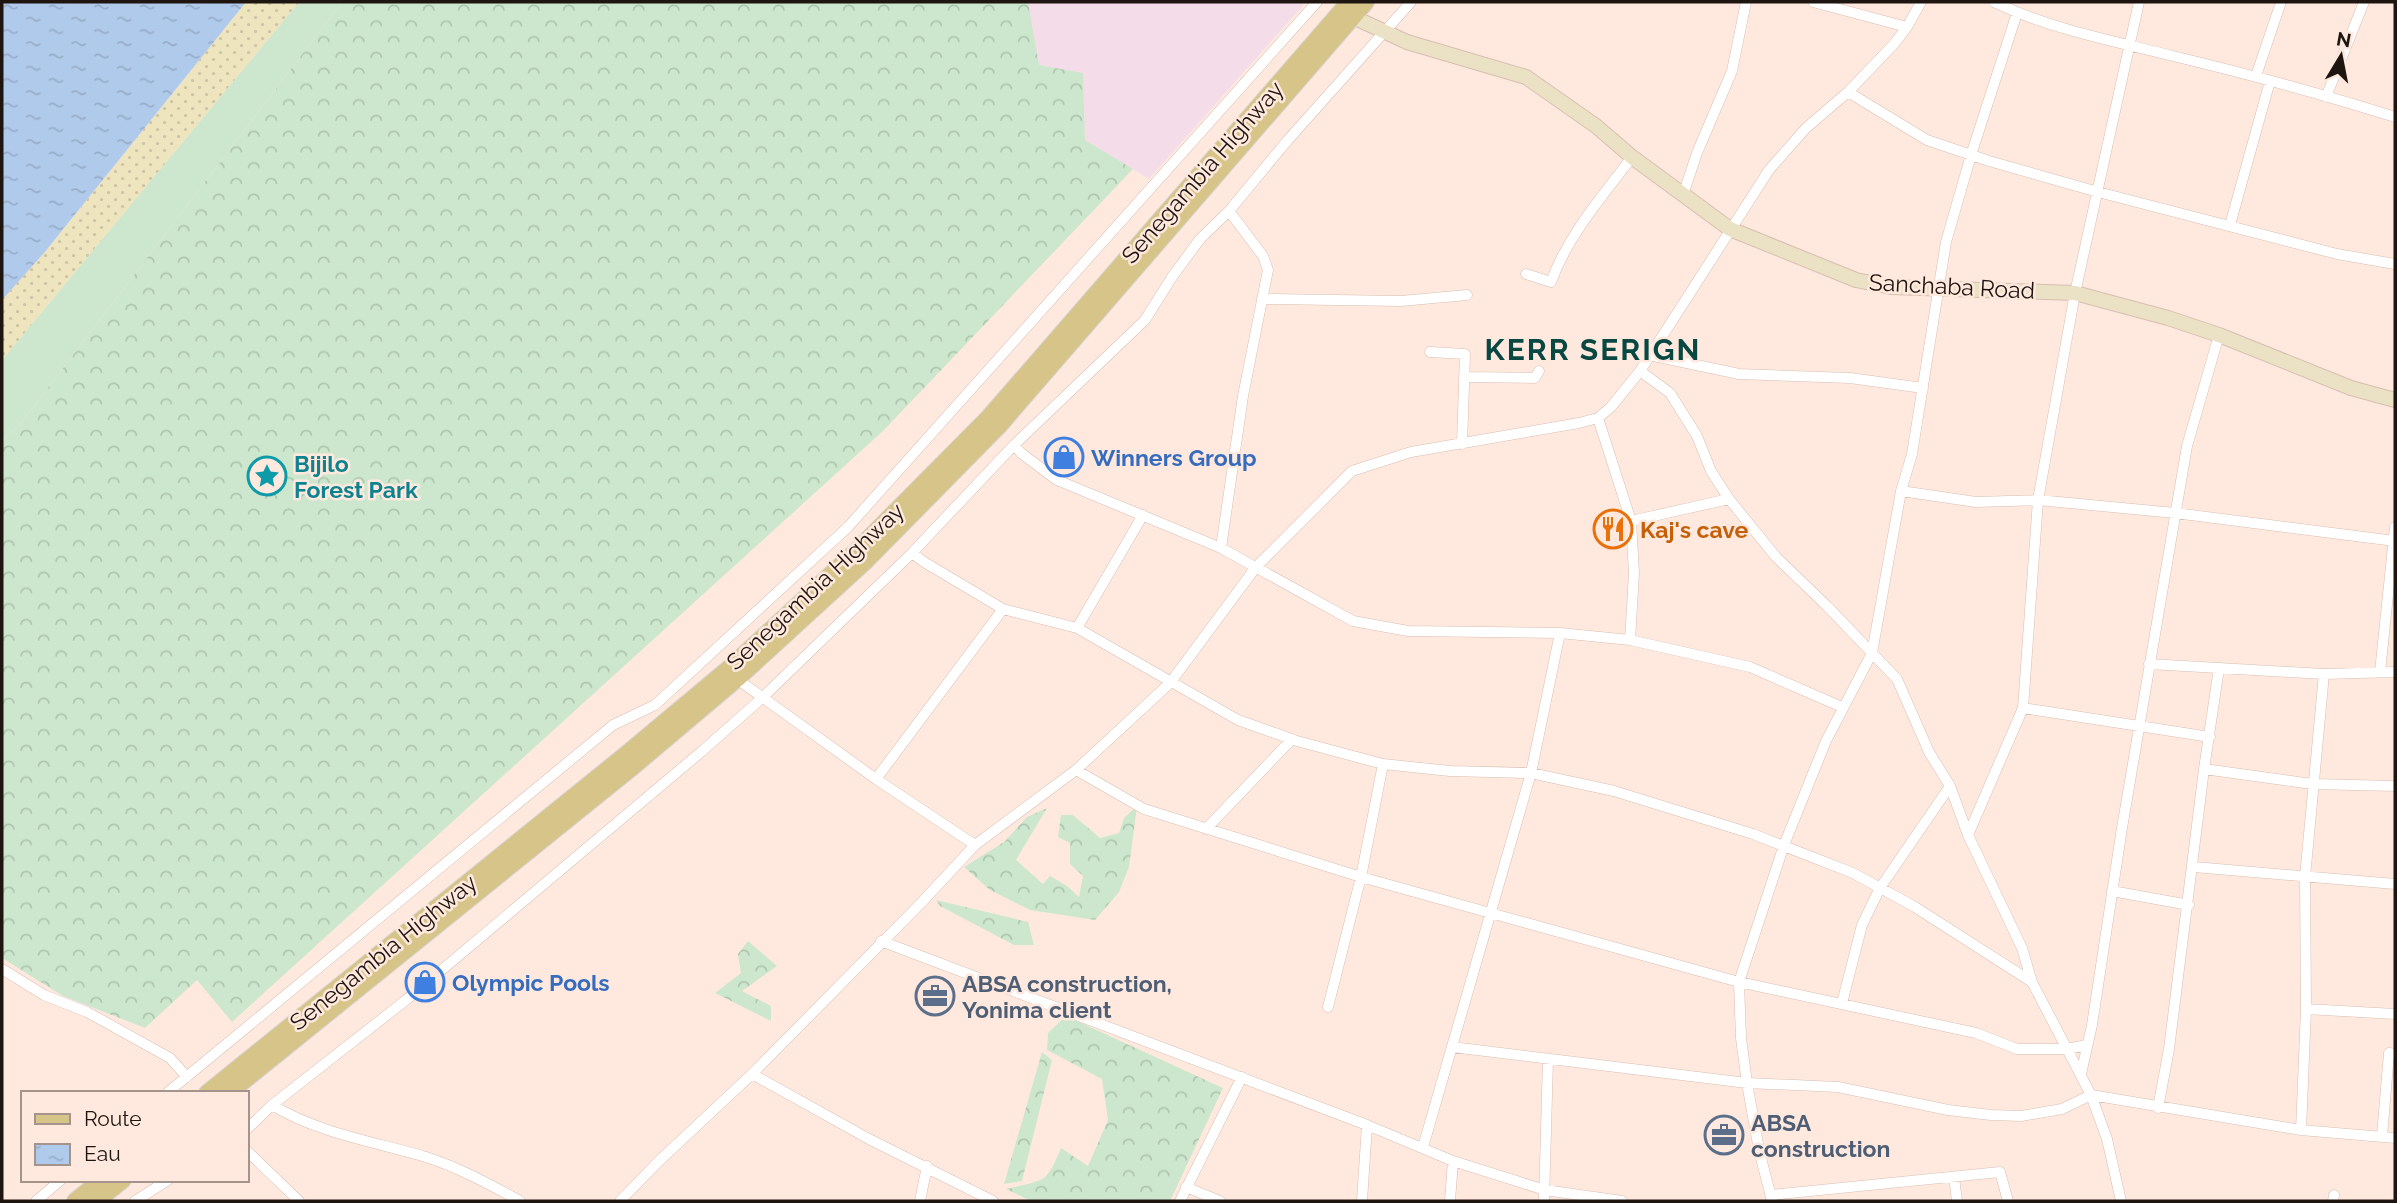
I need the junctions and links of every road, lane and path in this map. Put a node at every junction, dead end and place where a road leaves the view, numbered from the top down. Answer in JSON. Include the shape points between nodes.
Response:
{"nodes":[{"id":1,"x":1317,"y":2,"type":"edge"},
{"id":2,"x":1366,"y":2,"type":"edge"},
{"id":3,"x":1411,"y":2,"type":"edge"},
{"id":4,"x":1746,"y":2,"type":"edge"},
{"id":5,"x":1813,"y":2,"type":"edge"},
{"id":6,"x":1921,"y":2,"type":"edge"},
{"id":7,"x":1994,"y":2,"type":"edge"},
{"id":8,"x":2139,"y":2,"type":"edge"},
{"id":9,"x":2281,"y":2,"type":"edge"},
{"id":10,"x":2364,"y":2,"type":"edge"},
{"id":11,"x":1351,"y":9,"type":"edge"},
{"id":12,"x":2017,"y":13,"type":"junction"},
{"id":13,"x":1908,"y":27,"type":"junction"},
{"id":14,"x":1384,"y":32,"type":"junction"},
{"id":15,"x":2129,"y":45,"type":"junction"},
{"id":16,"x":2256,"y":76,"type":"junction"},
{"id":17,"x":2270,"y":80,"type":"junction"},
{"id":18,"x":1848,"y":92,"type":"junction"},
{"id":19,"x":2326,"y":97,"type":"junction"},
{"id":20,"x":2395,"y":116,"type":"edge"},
{"id":21,"x":1971,"y":155,"type":"junction"},
{"id":22,"x":1632,"y":157,"type":"junction"},
{"id":23,"x":2098,"y":192,"type":"junction"},
{"id":24,"x":1683,"y":195,"type":"junction"},
{"id":25,"x":1228,"y":211,"type":"junction"},
{"id":26,"x":2230,"y":225,"type":"junction"},
{"id":27,"x":1730,"y":229,"type":"junction"},
{"id":28,"x":2395,"y":264,"type":"edge"},
{"id":29,"x":1526,"y":274,"type":"dead end"},
{"id":30,"x":1940,"y":289,"type":"junction"},
{"id":31,"x":2075,"y":293,"type":"junction"},
{"id":32,"x":1467,"y":295,"type":"dead end"},
{"id":33,"x":1262,"y":299,"type":"junction"},
{"id":34,"x":2219,"y":335,"type":"junction"},
{"id":35,"x":1430,"y":352,"type":"dead end"},
{"id":36,"x":1650,"y":355,"type":"junction"},
{"id":37,"x":1539,"y":371,"type":"dead end"},
{"id":38,"x":1640,"y":371,"type":"junction"},
{"id":39,"x":1464,"y":377,"type":"junction"},
{"id":40,"x":1923,"y":388,"type":"junction"},
{"id":41,"x":2395,"y":400,"type":"edge"},
{"id":42,"x":1598,"y":418,"type":"junction"},
{"id":43,"x":1462,"y":444,"type":"junction"},
{"id":44,"x":1014,"y":445,"type":"junction"},
{"id":45,"x":1901,"y":491,"type":"junction"},
{"id":46,"x":1729,"y":499,"type":"junction"},
{"id":47,"x":2038,"y":500,"type":"junction"},
{"id":48,"x":2175,"y":513,"type":"junction"},
{"id":49,"x":1143,"y":515,"type":"junction"},
{"id":50,"x":1631,"y":521,"type":"junction"},
{"id":51,"x":2395,"y":527,"type":"edge"},
{"id":52,"x":2394,"y":541,"type":"edge"},
{"id":53,"x":1221,"y":548,"type":"junction"},
{"id":54,"x":912,"y":553,"type":"junction"},
{"id":55,"x":1255,"y":567,"type":"junction"},
{"id":56,"x":1003,"y":609,"type":"junction"},
{"id":57,"x":1077,"y":628,"type":"junction"},
{"id":58,"x":1560,"y":633,"type":"junction"},
{"id":59,"x":1630,"y":640,"type":"junction"},
{"id":60,"x":1871,"y":653,"type":"junction"},
{"id":61,"x":2149,"y":664,"type":"junction"},
{"id":62,"x":2219,"y":667,"type":"junction"},
{"id":63,"x":2380,"y":672,"type":"junction"},
{"id":64,"x":2395,"y":672,"type":"edge"},
{"id":65,"x":2324,"y":674,"type":"junction"},
{"id":66,"x":737,"y":679,"type":"junction"},
{"id":67,"x":1170,"y":683,"type":"junction"},
{"id":68,"x":762,"y":698,"type":"junction"},
{"id":69,"x":1842,"y":707,"type":"junction"},
{"id":70,"x":2023,"y":708,"type":"junction"},
{"id":71,"x":2140,"y":726,"type":"junction"},
{"id":72,"x":2210,"y":737,"type":"junction"},
{"id":73,"x":1292,"y":739,"type":"junction"},
{"id":74,"x":1383,"y":764,"type":"junction"},
{"id":75,"x":2204,"y":769,"type":"junction"},
{"id":76,"x":1076,"y":770,"type":"junction"},
{"id":77,"x":1531,"y":774,"type":"junction"},
{"id":78,"x":876,"y":779,"type":"junction"},
{"id":79,"x":2312,"y":784,"type":"junction"},
{"id":80,"x":1950,"y":786,"type":"junction"},
{"id":81,"x":2395,"y":786,"type":"edge"},
{"id":82,"x":1206,"y":829,"type":"junction"},
{"id":83,"x":1968,"y":835,"type":"junction"},
{"id":84,"x":975,"y":845,"type":"junction"},
{"id":85,"x":1784,"y":845,"type":"junction"},
{"id":86,"x":2194,"y":867,"type":"junction"},
{"id":87,"x":1360,"y":877,"type":"junction"},
{"id":88,"x":2305,"y":877,"type":"junction"},
{"id":89,"x":2395,"y":884,"type":"edge"},
{"id":90,"x":1880,"y":888,"type":"junction"},
{"id":91,"x":2112,"y":891,"type":"junction"},
{"id":92,"x":2189,"y":905,"type":"junction"},
{"id":93,"x":1490,"y":912,"type":"junction"},
{"id":94,"x":881,"y":941,"type":"junction"},
{"id":95,"x":2,"y":969,"type":"edge"},
{"id":96,"x":1739,"y":982,"type":"junction"},
{"id":97,"x":2032,"y":982,"type":"junction"},
{"id":98,"x":1842,"y":1003,"type":"junction"},
{"id":99,"x":1328,"y":1007,"type":"dead end"},
{"id":100,"x":2306,"y":1009,"type":"junction"},
{"id":101,"x":2395,"y":1014,"type":"edge"},
{"id":102,"x":2087,"y":1045,"type":"junction"},
{"id":103,"x":1452,"y":1047,"type":"junction"},
{"id":104,"x":2067,"y":1049,"type":"junction"},
{"id":105,"x":2395,"y":1054,"type":"edge"},
{"id":106,"x":1548,"y":1059,"type":"junction"},
{"id":107,"x":752,"y":1074,"type":"junction"},
{"id":108,"x":2081,"y":1074,"type":"junction"},
{"id":109,"x":187,"y":1077,"type":"junction"},
{"id":110,"x":1242,"y":1077,"type":"junction"},
{"id":111,"x":1747,"y":1083,"type":"junction"},
{"id":112,"x":170,"y":1091,"type":"edge"},
{"id":113,"x":209,"y":1091,"type":"edge"},
{"id":114,"x":231,"y":1091,"type":"edge"},
{"id":115,"x":2091,"y":1095,"type":"junction"},
{"id":116,"x":272,"y":1105,"type":"junction"},
{"id":117,"x":2158,"y":1108,"type":"junction"},
{"id":118,"x":1367,"y":1125,"type":"junction"},
{"id":119,"x":248,"y":1128,"type":"edge"},
{"id":120,"x":2301,"y":1130,"type":"junction"},
{"id":121,"x":2382,"y":1136,"type":"junction"},
{"id":122,"x":2395,"y":1138,"type":"edge"},
{"id":123,"x":1423,"y":1147,"type":"junction"},
{"id":124,"x":248,"y":1152,"type":"edge"},
{"id":125,"x":1453,"y":1161,"type":"junction"},
{"id":126,"x":927,"y":1166,"type":"junction"},
{"id":127,"x":1954,"y":1177,"type":"junction"},
{"id":128,"x":59,"y":1182,"type":"edge"},
{"id":129,"x":99,"y":1182,"type":"edge"},
{"id":130,"x":121,"y":1182,"type":"edge"},
{"id":131,"x":165,"y":1182,"type":"edge"},
{"id":132,"x":1186,"y":1187,"type":"junction"},
{"id":133,"x":1545,"y":1190,"type":"junction"},
{"id":134,"x":1772,"y":1198,"type":"edge"},
{"id":135,"x":36,"y":1201,"type":"edge"},
{"id":136,"x":75,"y":1201,"type":"edge"},
{"id":137,"x":97,"y":1201,"type":"edge"},
{"id":138,"x":135,"y":1201,"type":"edge"},
{"id":139,"x":299,"y":1201,"type":"edge"},
{"id":140,"x":520,"y":1201,"type":"edge"},
{"id":141,"x":620,"y":1201,"type":"edge"},
{"id":142,"x":920,"y":1201,"type":"edge"},
{"id":143,"x":993,"y":1201,"type":"edge"},
{"id":144,"x":1180,"y":1201,"type":"edge"},
{"id":145,"x":1220,"y":1201,"type":"edge"},
{"id":146,"x":1362,"y":1201,"type":"edge"},
{"id":147,"x":1450,"y":1201,"type":"edge"},
{"id":148,"x":1544,"y":1201,"type":"edge"},
{"id":149,"x":1622,"y":1201,"type":"edge"},
{"id":150,"x":1957,"y":1201,"type":"edge"},
{"id":151,"x":2008,"y":1201,"type":"edge"},
{"id":152,"x":2121,"y":1201,"type":"edge"}],
"edges":[{"from":1,"to":109,"type":"street","via":[[848,527],[654,705],[612,725]]},
{"from":2,"to":11,"type":"main road","name":"Senegambia Highway"},
{"from":3,"to":14,"type":"street"},
{"from":4,"to":24,"type":"street","via":[[1732,71]]},
{"from":5,"to":13,"type":"street"},
{"from":6,"to":13,"type":"street"},
{"from":7,"to":12,"type":"street"},
{"from":8,"to":15,"type":"street"},
{"from":9,"to":16,"type":"street"},
{"from":10,"to":19,"type":"street"},
{"from":11,"to":14,"type":"street","name":"Sanchaba Road"},
{"from":11,"to":66,"type":"main road","name":"Senegambia Highway","via":[[999,426],[867,560]]},
{"from":11,"to":113,"type":"main road","name":"Senegambia Highway","via":[[989,417],[857,550],[728,669]]},
{"from":12,"to":15,"type":"street"},
{"from":12,"to":21,"type":"street"},
{"from":13,"to":18,"type":"street"},
{"from":14,"to":22,"type":"street","name":"Sanchaba Road","via":[[1526,77]]},
{"from":14,"to":25,"type":"street"},
{"from":15,"to":16,"type":"street"},
{"from":15,"to":23,"type":"street"},
{"from":16,"to":17,"type":"street"},
{"from":17,"to":19,"type":"street"},
{"from":17,"to":26,"type":"street"},
{"from":18,"to":21,"type":"street","via":[[1927,140]]},
{"from":18,"to":27,"type":"street","via":[[1806,128],[1769,170]]},
{"from":19,"to":20,"type":"street"},
{"from":21,"to":23,"type":"street"},
{"from":21,"to":30,"type":"street","via":[[1946,242]]},
{"from":22,"to":24,"type":"street","name":"Sanchaba Road"},
{"from":22,"to":29,"type":"street","via":[[1560,256],[1551,282]]},
{"from":23,"to":26,"type":"street"},
{"from":23,"to":31,"type":"street"},
{"from":24,"to":27,"type":"street","name":"Sanchaba Road"},
{"from":25,"to":33,"type":"street","via":[[1263,256],[1268,270]]},
{"from":25,"to":44,"type":"street","via":[[1200,239],[1145,320]]},
{"from":26,"to":28,"type":"street","via":[[2337,254]]},
{"from":27,"to":30,"type":"street","name":"Sanchaba Road","via":[[1856,280]]},
{"from":27,"to":36,"type":"street"},
{"from":30,"to":31,"type":"street","name":"Sanchaba Road"},
{"from":30,"to":40,"type":"street"},
{"from":31,"to":34,"type":"street","name":"Sanchaba Road"},
{"from":31,"to":47,"type":"street"},
{"from":32,"to":33,"type":"street","via":[[1401,301]]},
{"from":33,"to":53,"type":"street"},
{"from":34,"to":41,"type":"street","name":"Sanchaba Road","via":[[2351,388]]},
{"from":34,"to":48,"type":"street","via":[[2187,446]]},
{"from":35,"to":39,"type":"street","via":[[1465,354]]},
{"from":36,"to":38,"type":"street"},
{"from":36,"to":40,"type":"street","via":[[1740,374],[1850,378]]},
{"from":37,"to":39,"type":"street","via":[[1535,377]]},
{"from":38,"to":42,"type":"street"},
{"from":38,"to":46,"type":"street","via":[[1670,393]]},
{"from":39,"to":43,"type":"street"},
{"from":40,"to":45,"type":"street"},
{"from":42,"to":43,"type":"street"},
{"from":42,"to":50,"type":"street"},
{"from":43,"to":55,"type":"street","via":[[1411,452],[1352,471]]},
{"from":44,"to":49,"type":"street","via":[[1057,480]]},
{"from":44,"to":54,"type":"street"},
{"from":45,"to":47,"type":"street","via":[[1976,502]]},
{"from":45,"to":60,"type":"street"},
{"from":46,"to":50,"type":"street"},
{"from":46,"to":60,"type":"street","via":[[1776,557]]},
{"from":47,"to":48,"type":"street"},
{"from":47,"to":70,"type":"street"},
{"from":48,"to":52,"type":"street"},
{"from":48,"to":61,"type":"street"},
{"from":49,"to":53,"type":"street"},
{"from":49,"to":57,"type":"street"},
{"from":50,"to":59,"type":"street"},
{"from":51,"to":52,"type":"street"},
{"from":52,"to":63,"type":"street"},
{"from":53,"to":55,"type":"street"},
{"from":54,"to":56,"type":"street"},
{"from":54,"to":68,"type":"street"},
{"from":55,"to":58,"type":"street","via":[[1353,621],[1408,631]]},
{"from":55,"to":67,"type":"street"},
{"from":56,"to":57,"type":"street"},
{"from":56,"to":78,"type":"street"},
{"from":57,"to":67,"type":"street"},
{"from":58,"to":59,"type":"street"},
{"from":58,"to":77,"type":"street"},
{"from":59,"to":69,"type":"street","via":[[1750,667]]},
{"from":60,"to":69,"type":"street"},
{"from":60,"to":80,"type":"street","via":[[1897,679],[1929,752]]},
{"from":61,"to":62,"type":"street"},
{"from":61,"to":71,"type":"street"},
{"from":62,"to":65,"type":"street"},
{"from":62,"to":72,"type":"street"},
{"from":63,"to":64,"type":"street"},
{"from":63,"to":65,"type":"street"},
{"from":65,"to":79,"type":"street"},
{"from":66,"to":68,"type":"street"},
{"from":66,"to":114,"type":"main road","name":"Senegambia Highway"},
{"from":67,"to":73,"type":"street","via":[[1238,720]]},
{"from":67,"to":76,"type":"street"},
{"from":68,"to":78,"type":"street"},
{"from":68,"to":116,"type":"street","via":[[417,991]]},
{"from":69,"to":85,"type":"street"},
{"from":70,"to":71,"type":"street"},
{"from":70,"to":83,"type":"street"},
{"from":71,"to":72,"type":"street"},
{"from":71,"to":91,"type":"street"},
{"from":72,"to":75,"type":"street"},
{"from":73,"to":74,"type":"street"},
{"from":73,"to":82,"type":"street"},
{"from":74,"to":77,"type":"street"},
{"from":74,"to":87,"type":"street"},
{"from":75,"to":79,"type":"street"},
{"from":75,"to":86,"type":"street"},
{"from":76,"to":82,"type":"street","via":[[1144,810]]},
{"from":76,"to":84,"type":"street"},
{"from":77,"to":85,"type":"street","via":[[1614,791]]},
{"from":77,"to":93,"type":"street"},
{"from":78,"to":84,"type":"street"},
{"from":79,"to":81,"type":"street"},
{"from":79,"to":88,"type":"street"},
{"from":80,"to":83,"type":"street"},
{"from":80,"to":90,"type":"street"},
{"from":82,"to":87,"type":"street"},
{"from":83,"to":97,"type":"street","via":[[2022,948]]},
{"from":84,"to":94,"type":"street"},
{"from":85,"to":90,"type":"street"},
{"from":85,"to":96,"type":"street"},
{"from":86,"to":88,"type":"street"},
{"from":86,"to":92,"type":"street"},
{"from":87,"to":93,"type":"street"},
{"from":87,"to":99,"type":"street"},
{"from":88,"to":89,"type":"street"},
{"from":88,"to":100,"type":"street"},
{"from":90,"to":97,"type":"street"},
{"from":90,"to":98,"type":"street","via":[[1862,925]]},
{"from":91,"to":92,"type":"street"},
{"from":91,"to":102,"type":"street"},
{"from":92,"to":117,"type":"street"},
{"from":93,"to":96,"type":"street"},
{"from":93,"to":103,"type":"street"},
{"from":94,"to":107,"type":"street"},
{"from":94,"to":110,"type":"street"},
{"from":95,"to":109,"type":"street","via":[[170,1058]]},
{"from":96,"to":98,"type":"street"},
{"from":96,"to":111,"type":"street"},
{"from":97,"to":104,"type":"street"},
{"from":98,"to":104,"type":"street","via":[[1976,1032],[2017,1049]]},
{"from":100,"to":101,"type":"street"},
{"from":100,"to":120,"type":"street"},
{"from":102,"to":104,"type":"street"},
{"from":102,"to":108,"type":"street"},
{"from":103,"to":106,"type":"street"},
{"from":103,"to":123,"type":"street"},
{"from":104,"to":108,"type":"street"},
{"from":105,"to":121,"type":"street","via":[[2389,1053]]},
{"from":106,"to":111,"type":"street"},
{"from":106,"to":133,"type":"street"},
{"from":107,"to":126,"type":"street"},
{"from":107,"to":141,"type":"street"},
{"from":108,"to":115,"type":"street"},
{"from":109,"to":112,"type":"street"},
{"from":110,"to":118,"type":"street"},
{"from":110,"to":132,"type":"street"},
{"from":111,"to":115,"type":"street","via":[[1838,1087],[1948,1110],[2021,1116],[2062,1109]]},
{"from":111,"to":134,"type":"street"},
{"from":115,"to":117,"type":"street"},
{"from":115,"to":152,"type":"street"},
{"from":116,"to":119,"type":"street"},
{"from":116,"to":140,"type":"street","via":[[295,1119],[471,1174]]},
{"from":117,"to":120,"type":"street"},
{"from":118,"to":123,"type":"street"},
{"from":118,"to":146,"type":"street"},
{"from":120,"to":121,"type":"street"},
{"from":121,"to":122,"type":"street"},
{"from":123,"to":125,"type":"street"},
{"from":124,"to":139,"type":"street"},
{"from":125,"to":133,"type":"street"},
{"from":125,"to":147,"type":"street"},
{"from":126,"to":142,"type":"street"},
{"from":126,"to":143,"type":"street"},
{"from":127,"to":134,"type":"street"},
{"from":127,"to":150,"type":"street"},
{"from":127,"to":151,"type":"street","via":[[2000,1172]]},
{"from":128,"to":135,"type":"street"},
{"from":129,"to":136,"type":"main road"},
{"from":130,"to":137,"type":"main road"},
{"from":131,"to":138,"type":"street"},
{"from":132,"to":144,"type":"street"},
{"from":132,"to":145,"type":"street"},
{"from":133,"to":148,"type":"street"},
{"from":133,"to":149,"type":"street"}]}
